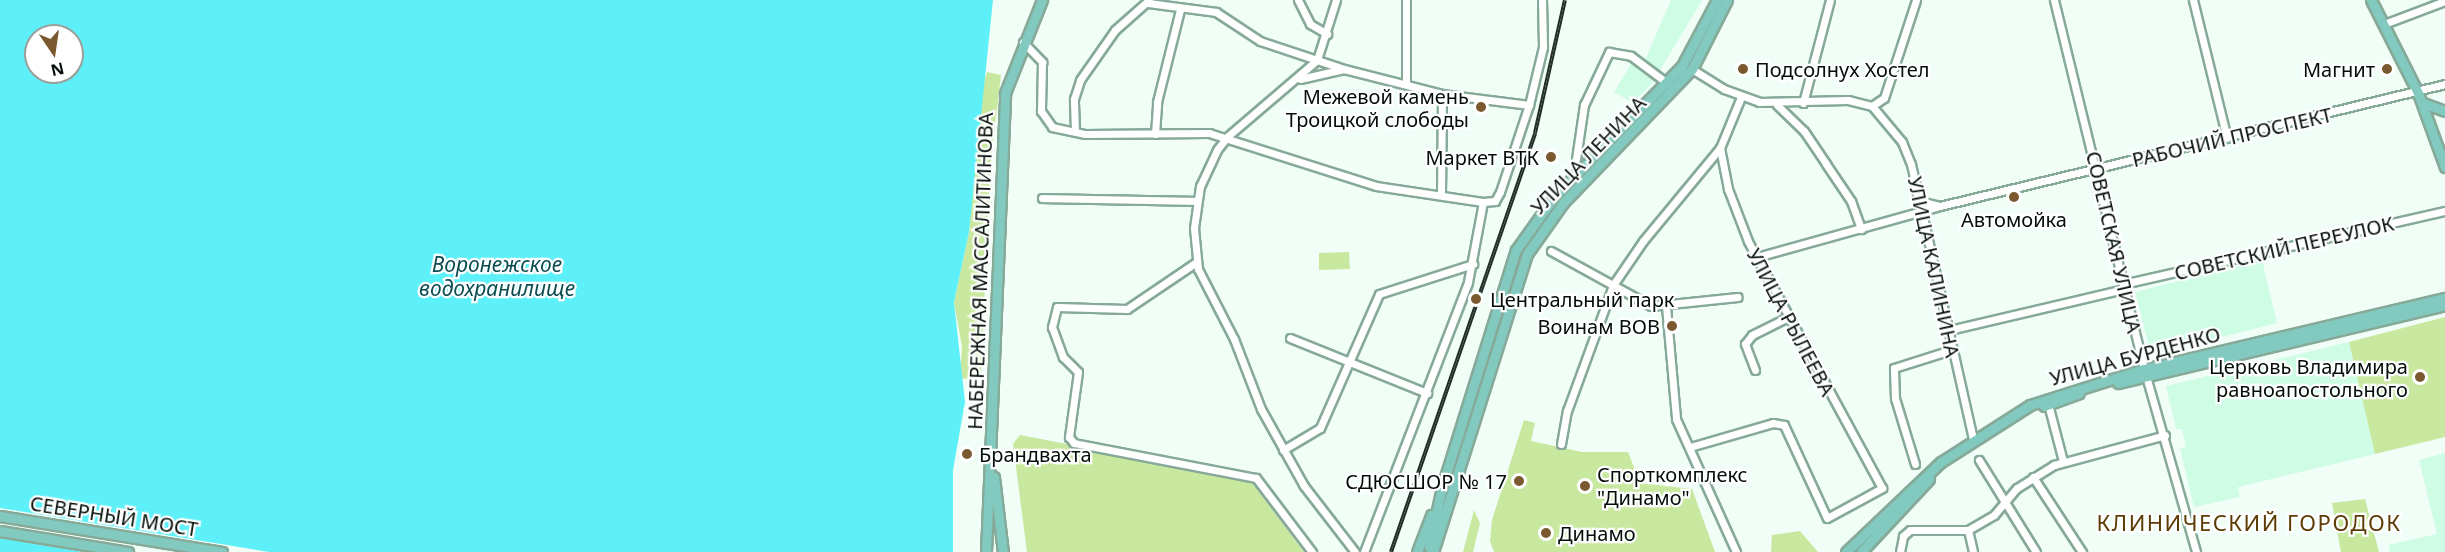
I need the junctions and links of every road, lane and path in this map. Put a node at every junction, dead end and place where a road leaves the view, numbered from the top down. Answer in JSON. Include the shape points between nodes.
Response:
{"nodes":[{"id":1,"x":1042,"y":0,"type":"edge"},
{"id":2,"x":1298,"y":0,"type":"edge"},
{"id":3,"x":1336,"y":0,"type":"edge"},
{"id":4,"x":1406,"y":0,"type":"edge"},
{"id":5,"x":1542,"y":0,"type":"edge"},
{"id":6,"x":1717,"y":0,"type":"edge"},
{"id":7,"x":1727,"y":0,"type":"edge"},
{"id":8,"x":1830,"y":0,"type":"edge"},
{"id":9,"x":1916,"y":0,"type":"edge"},
{"id":10,"x":2054,"y":0,"type":"edge"},
{"id":11,"x":2193,"y":0,"type":"edge"},
{"id":12,"x":2371,"y":0,"type":"edge"},
{"id":13,"x":2445,"y":1,"type":"edge"},
{"id":14,"x":1148,"y":2,"type":"edge"},
{"id":15,"x":1180,"y":10,"type":"junction"},
{"id":16,"x":2384,"y":24,"type":"junction"},
{"id":17,"x":1327,"y":34,"type":"junction"},
{"id":18,"x":1023,"y":42,"type":"junction"},
{"id":19,"x":1317,"y":60,"type":"junction"},
{"id":20,"x":1344,"y":69,"type":"junction"},
{"id":21,"x":1692,"y":69,"type":"junction"},
{"id":22,"x":1299,"y":80,"type":"junction"},
{"id":23,"x":1667,"y":83,"type":"junction"},
{"id":24,"x":1406,"y":84,"type":"junction"},
{"id":25,"x":2445,"y":84,"type":"edge"},
{"id":26,"x":2418,"y":93,"type":"junction"},
{"id":27,"x":1442,"y":94,"type":"junction"},
{"id":28,"x":1741,"y":97,"type":"junction"},
{"id":29,"x":2423,"y":102,"type":"junction"},
{"id":30,"x":1803,"y":103,"type":"junction"},
{"id":31,"x":1529,"y":105,"type":"junction"},
{"id":32,"x":1777,"y":105,"type":"junction"},
{"id":33,"x":1872,"y":106,"type":"junction"},
{"id":34,"x":2445,"y":111,"type":"edge"},
{"id":35,"x":1075,"y":131,"type":"junction"},
{"id":36,"x":1155,"y":134,"type":"junction"},
{"id":37,"x":1227,"y":136,"type":"junction"},
{"id":38,"x":2227,"y":138,"type":"junction"},
{"id":39,"x":1720,"y":148,"type":"junction"},
{"id":40,"x":1576,"y":159,"type":"dead end"},
{"id":41,"x":2444,"y":162,"type":"edge"},
{"id":42,"x":2096,"y":170,"type":"junction"},
{"id":43,"x":1441,"y":194,"type":"junction"},
{"id":44,"x":1917,"y":194,"type":"junction"},
{"id":45,"x":1042,"y":198,"type":"dead end"},
{"id":46,"x":1197,"y":201,"type":"junction"},
{"id":47,"x":1482,"y":202,"type":"junction"},
{"id":48,"x":1940,"y":206,"type":"junction"},
{"id":49,"x":2445,"y":211,"type":"edge"},
{"id":50,"x":1920,"y":213,"type":"junction"},
{"id":51,"x":1861,"y":229,"type":"junction"},
{"id":52,"x":1551,"y":251,"type":"dead end"},
{"id":53,"x":1757,"y":257,"type":"junction"},
{"id":54,"x":1196,"y":263,"type":"junction"},
{"id":55,"x":1473,"y":264,"type":"junction"},
{"id":56,"x":1613,"y":285,"type":"junction"},
{"id":57,"x":2124,"y":286,"type":"junction"},
{"id":58,"x":1738,"y":297,"type":"dead end"},
{"id":59,"x":2445,"y":298,"type":"edge"},
{"id":60,"x":2445,"y":305,"type":"edge"},
{"id":61,"x":1666,"y":306,"type":"junction"},
{"id":62,"x":1788,"y":317,"type":"junction"},
{"id":63,"x":1949,"y":330,"type":"junction"},
{"id":64,"x":1290,"y":338,"type":"dead end"},
{"id":65,"x":1951,"y":350,"type":"junction"},
{"id":66,"x":1346,"y":359,"type":"junction"},
{"id":67,"x":1755,"y":370,"type":"dead end"},
{"id":68,"x":2147,"y":372,"type":"junction"},
{"id":69,"x":1427,"y":393,"type":"junction"},
{"id":70,"x":2048,"y":404,"type":"junction"},
{"id":71,"x":2165,"y":435,"type":"junction"},
{"id":72,"x":1972,"y":439,"type":"junction"},
{"id":73,"x":1561,"y":444,"type":"dead end"},
{"id":74,"x":990,"y":445,"type":"junction"},
{"id":75,"x":1690,"y":447,"type":"junction"},
{"id":76,"x":1283,"y":450,"type":"junction"},
{"id":77,"x":1457,"y":460,"type":"junction"},
{"id":78,"x":1979,"y":460,"type":"dead end"},
{"id":79,"x":2063,"y":462,"type":"junction"},
{"id":80,"x":1915,"y":464,"type":"dead end"},
{"id":81,"x":2033,"y":477,"type":"junction"},
{"id":82,"x":1442,"y":488,"type":"junction"},
{"id":83,"x":2006,"y":501,"type":"junction"},
{"id":84,"x":0,"y":516,"type":"edge"},
{"id":85,"x":1968,"y":530,"type":"junction"},
{"id":86,"x":0,"y":531,"type":"edge"},
{"id":87,"x":986,"y":551,"type":"edge"},
{"id":88,"x":128,"y":552,"type":"edge"},
{"id":89,"x":222,"y":552,"type":"edge"},
{"id":90,"x":1003,"y":552,"type":"edge"},
{"id":91,"x":1312,"y":552,"type":"edge"},
{"id":92,"x":1355,"y":552,"type":"edge"},
{"id":93,"x":1364,"y":552,"type":"edge"},
{"id":94,"x":1417,"y":552,"type":"edge"},
{"id":95,"x":1427,"y":552,"type":"edge"},
{"id":96,"x":1433,"y":552,"type":"edge"},
{"id":97,"x":1736,"y":552,"type":"edge"},
{"id":98,"x":1846,"y":552,"type":"edge"},
{"id":99,"x":1861,"y":552,"type":"edge"},
{"id":100,"x":1900,"y":552,"type":"edge"},
{"id":101,"x":1972,"y":552,"type":"edge"},
{"id":102,"x":2036,"y":552,"type":"edge"},
{"id":103,"x":2082,"y":552,"type":"edge"},
{"id":104,"x":2196,"y":552,"type":"edge"}],
"edges":[{"from":1,"to":18,"type":"main road","name":"НАБЕРЕЖНАЯ МАССАЛИТИНОВА"},
{"from":2,"to":17,"type":"street","via":[[1310,24]]},
{"from":3,"to":17,"type":"street"},
{"from":4,"to":24,"type":"street"},
{"from":5,"to":31,"type":"street","via":[[1543,47]]},
{"from":6,"to":23,"type":"main road","name":"УЛИЦА ЛЕНИНА","via":[[1694,46]]},
{"from":7,"to":21,"type":"main road","name":"УЛИЦА ЛЕНИНА"},
{"from":8,"to":30,"type":"street"},
{"from":9,"to":33,"type":"street","via":[[1884,98]]},
{"from":10,"to":42,"type":"street","name":"СОВЕТСКАЯ УЛИЦА"},
{"from":11,"to":38,"type":"street"},
{"from":12,"to":16,"type":"main road"},
{"from":13,"to":16,"type":"street"},
{"from":14,"to":15,"type":"street"},
{"from":14,"to":35,"type":"street","via":[[1135,8],[1115,30],[1080,80],[1074,99]]},
{"from":15,"to":19,"type":"street","via":[[1193,7],[1216,12],[1260,41]]},
{"from":15,"to":36,"type":"street","via":[[1157,102]]},
{"from":16,"to":26,"type":"main road"},
{"from":17,"to":19,"type":"street"},
{"from":18,"to":35,"type":"street","via":[[1042,62],[1043,119],[1052,128]]},
{"from":18,"to":74,"type":"main road","name":"НАБЕРЕЖНАЯ МАССАЛИТИНОВА","via":[[1010,75],[1003,117]]},
{"from":19,"to":20,"type":"street"},
{"from":19,"to":22,"type":"street"},
{"from":20,"to":22,"type":"street"},
{"from":20,"to":24,"type":"street"},
{"from":21,"to":28,"type":"street"},
{"from":21,"to":77,"type":"main road","name":"УЛИЦА ЛЕНИНА","via":[[1538,234],[1517,276]]},
{"from":22,"to":37,"type":"street"},
{"from":23,"to":40,"type":"street","via":[[1630,56],[1609,52],[1584,105]]},
{"from":23,"to":77,"type":"main road","name":"УЛИЦА ЛЕНИНА","via":[[1554,197],[1516,250]]},
{"from":24,"to":27,"type":"street"},
{"from":25,"to":26,"type":"street","name":"РАБОЧИЙ ПРОСПЕКТ"},
{"from":26,"to":29,"type":"main road"},
{"from":26,"to":38,"type":"street","name":"РАБОЧИЙ ПРОСПЕКТ"},
{"from":27,"to":31,"type":"street"},
{"from":27,"to":43,"type":"street"},
{"from":28,"to":32,"type":"street"},
{"from":28,"to":39,"type":"street"},
{"from":29,"to":34,"type":"main road"},
{"from":29,"to":41,"type":"main road"},
{"from":30,"to":32,"type":"street"},
{"from":30,"to":33,"type":"street","via":[[1848,100]]},
{"from":31,"to":47,"type":"street","via":[[1500,192],[1495,201]]},
{"from":32,"to":51,"type":"street","via":[[1804,131],[1851,201]]},
{"from":33,"to":44,"type":"street","name":"УЛИЦА КАЛИНИНА","via":[[1908,153]]},
{"from":35,"to":36,"type":"street"},
{"from":36,"to":37,"type":"street"},
{"from":37,"to":43,"type":"street","via":[[1376,186]]},
{"from":37,"to":46,"type":"street","via":[[1200,186]]},
{"from":38,"to":42,"type":"street","name":"РАБОЧИЙ ПРОСПЕКТ"},
{"from":39,"to":53,"type":"street","name":"УЛИЦА РЫЛЕЕВА","via":[[1728,189]]},
{"from":39,"to":56,"type":"street","via":[[1642,241]]},
{"from":42,"to":48,"type":"street","name":"РАБОЧИЙ ПРОСПЕКТ"},
{"from":42,"to":57,"type":"street","name":"СОВЕТСКАЯ УЛИЦА"},
{"from":43,"to":47,"type":"street"},
{"from":44,"to":48,"type":"street","via":[[1923,202]]},
{"from":44,"to":50,"type":"street","name":"УЛИЦА КАЛИНИНА"},
{"from":45,"to":46,"type":"street"},
{"from":46,"to":54,"type":"street"},
{"from":47,"to":55,"type":"street"},
{"from":48,"to":50,"type":"street","name":"РАБОЧИЙ ПРОСПЕКТ"},
{"from":49,"to":57,"type":"street","name":"СОВЕТСКИЙ ПЕРЕУЛОК"},
{"from":50,"to":51,"type":"street"},
{"from":50,"to":63,"type":"street","name":"УЛИЦА КАЛИНИНА","via":[[1934,252]]},
{"from":51,"to":53,"type":"street","via":[[1789,244]]},
{"from":52,"to":56,"type":"street"},
{"from":53,"to":62,"type":"street","name":"УЛИЦА РЫЛЕЕВА"},
{"from":54,"to":76,"type":"street"},
{"from":54,"to":91,"type":"street","via":[[1127,309],[1057,307],[1052,327],[1063,357],[1078,372],[1069,437],[1074,443],[1256,478]]},
{"from":55,"to":66,"type":"street","via":[[1379,294]]},
{"from":55,"to":69,"type":"street"},
{"from":56,"to":61,"type":"street","via":[[1644,304]]},
{"from":56,"to":73,"type":"street","via":[[1567,411]]},
{"from":57,"to":63,"type":"street","name":"СОВЕТСКИЙ ПЕРЕУЛОК"},
{"from":57,"to":68,"type":"street","name":"СОВЕТСКАЯ УЛИЦА"},
{"from":58,"to":61,"type":"street"},
{"from":59,"to":68,"type":"main road","name":"УЛИЦА БУРДЕНКО"},
{"from":60,"to":68,"type":"main road","name":"УЛИЦА БУРДЕНКО"},
{"from":61,"to":75,"type":"street","via":[[1674,411]]},
{"from":62,"to":67,"type":"street","via":[[1745,344]]},
{"from":62,"to":75,"type":"street","name":"УЛИЦА РЫЛЕЕВА","via":[[1882,488],[1830,516],[1784,425],[1773,423]]},
{"from":63,"to":65,"type":"street","name":"УЛИЦА КАЛИНИНА"},
{"from":64,"to":66,"type":"street"},
{"from":65,"to":72,"type":"street","name":"УЛИЦА КАЛИНИНА"},
{"from":65,"to":80,"type":"street","via":[[1894,368],[1895,398]]},
{"from":66,"to":69,"type":"street"},
{"from":66,"to":76,"type":"street","via":[[1320,428]]},
{"from":68,"to":70,"type":"main road","name":"УЛИЦА БУРДЕНКО"},
{"from":68,"to":71,"type":"street","name":"СОВЕТСКАЯ УЛИЦА"},
{"from":68,"to":72,"type":"main road","name":"УЛИЦА БУРДЕНКО","via":[[2058,393]]},
{"from":69,"to":93,"type":"street"},
{"from":70,"to":79,"type":"street"},
{"from":70,"to":99,"type":"main road","name":"УЛИЦА БУРДЕНКО","via":[[1988,436],[1944,466]]},
{"from":71,"to":79,"type":"street"},
{"from":71,"to":104,"type":"street","name":"СОВЕТСКАЯ УЛИЦА"},
{"from":72,"to":98,"type":"main road","name":"УЛИЦА БУРДЕНКО","via":[[1919,480]]},
{"from":74,"to":87,"type":"main road","name":"НАБЕРЕЖНАЯ МАССАЛИТИНОВА"},
{"from":74,"to":90,"type":"main road"},
{"from":75,"to":97,"type":"street"},
{"from":76,"to":92,"type":"street"},
{"from":77,"to":82,"type":"main road","name":"УЛИЦА ЛЕНИНА"},
{"from":77,"to":96,"type":"main road","name":"УЛИЦА ЛЕНИНА"},
{"from":78,"to":83,"type":"street"},
{"from":79,"to":81,"type":"street"},
{"from":81,"to":83,"type":"street"},
{"from":81,"to":103,"type":"street"},
{"from":82,"to":94,"type":"main road"},
{"from":82,"to":95,"type":"main road","name":"УЛИЦА ЛЕНИНА"},
{"from":83,"to":85,"type":"street","via":[[1994,515]]},
{"from":83,"to":102,"type":"street"},
{"from":84,"to":89,"type":"main road","name":"СЕВЕРНЫЙ МОСТ"},
{"from":85,"to":100,"type":"street","via":[[1910,530],[1903,536]]},
{"from":85,"to":101,"type":"street"},
{"from":86,"to":88,"type":"main road","name":"СЕВЕРНЫЙ МОСТ"}]}
